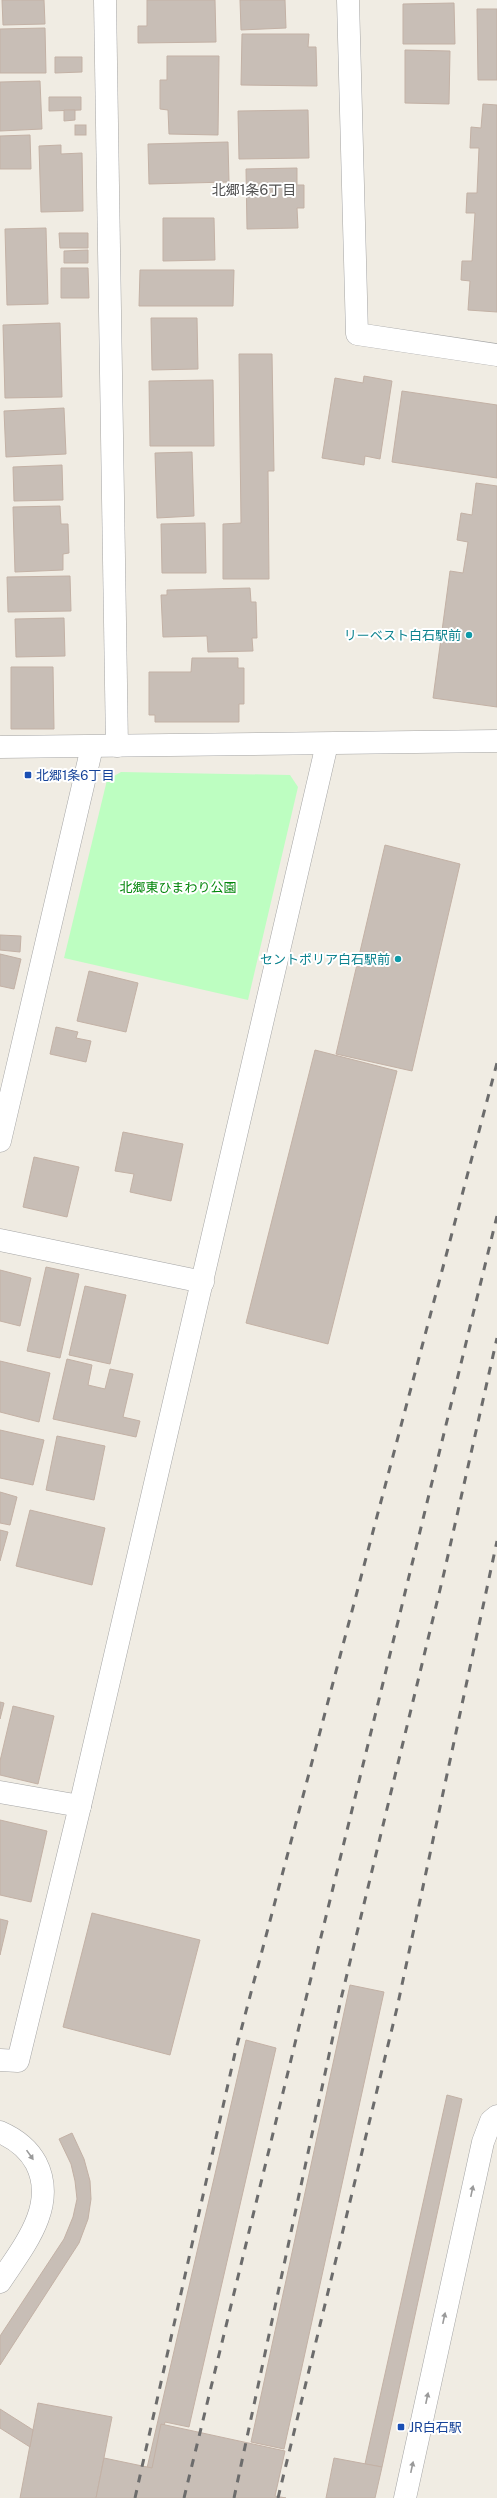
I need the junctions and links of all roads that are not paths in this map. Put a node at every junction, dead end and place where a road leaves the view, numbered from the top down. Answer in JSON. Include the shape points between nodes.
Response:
{"nodes":[{"id":1,"x":105,"y":0,"type":"edge"},
{"id":2,"x":348,"y":0,"type":"edge"},
{"id":3,"x":497,"y":355,"type":"edge"},
{"id":4,"x":497,"y":741,"type":"edge"},
{"id":5,"x":327,"y":744,"type":"junction"},
{"id":6,"x":117,"y":746,"type":"junction"},
{"id":7,"x":0,"y":747,"type":"edge"},
{"id":8,"x":92,"y":747,"type":"junction"},
{"id":9,"x":0,"y":1141,"type":"edge"},
{"id":10,"x":0,"y":1240,"type":"edge"},
{"id":11,"x":203,"y":1282,"type":"junction"},
{"id":12,"x":0,"y":1792,"type":"edge"},
{"id":13,"x":80,"y":1806,"type":"junction"},
{"id":14,"x":0,"y":2060,"type":"edge"},
{"id":15,"x":497,"y":2116,"type":"edge"},
{"id":16,"x":0,"y":2132,"type":"edge"},
{"id":17,"x":0,"y":2282,"type":"edge"},
{"id":18,"x":406,"y":2498,"type":"edge"}],
"edges":[{"from":1,"to":6,"type":"street"},
{"from":2,"to":3,"type":"street","via":[[357,334]]},
{"from":4,"to":5,"type":"street"},
{"from":5,"to":6,"type":"street"},
{"from":5,"to":11,"type":"street"},
{"from":6,"to":8,"type":"street"},
{"from":7,"to":8,"type":"street"},
{"from":8,"to":9,"type":"street"},
{"from":10,"to":11,"type":"street"},
{"from":11,"to":13,"type":"street"},
{"from":12,"to":13,"type":"street"},
{"from":13,"to":14,"type":"street","via":[[18,2061]]},
{"from":18,"to":15,"type":"street","one_way":true,"via":[[483,2142],[491,2121]]},
{"from":16,"to":17,"type":"street","one_way":true,"via":[[14,2138],[30,2152],[41,2173],[44,2198],[34,2230]]}]}
